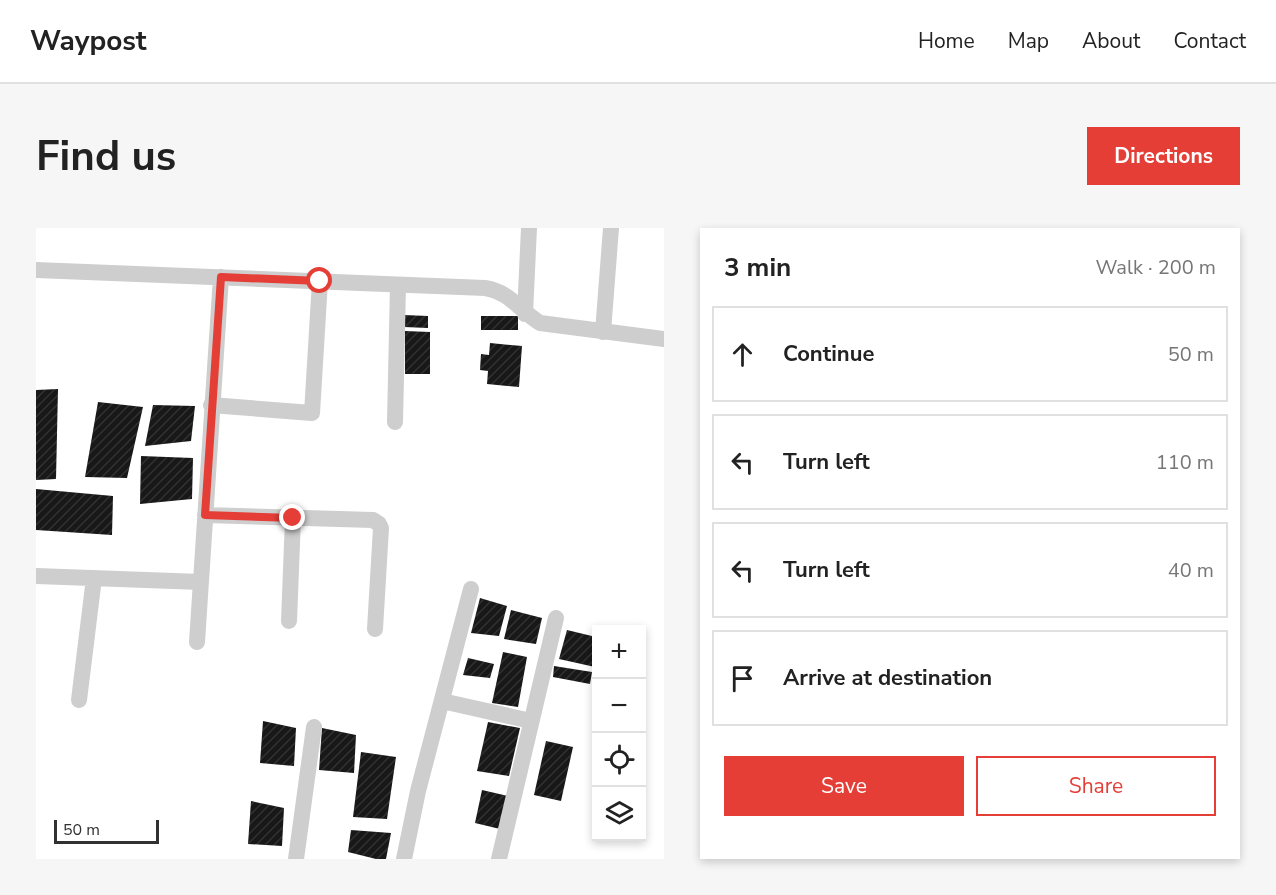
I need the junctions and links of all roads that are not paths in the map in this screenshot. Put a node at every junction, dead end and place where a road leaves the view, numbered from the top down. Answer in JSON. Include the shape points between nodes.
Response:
{"nodes":[{"id":1,"x":529,"y":228,"type":"edge"},
{"id":2,"x":611,"y":228,"type":"edge"},
{"id":3,"x":36,"y":270,"type":"edge"},
{"id":4,"x":221,"y":277,"type":"junction"},
{"id":5,"x":320,"y":281,"type":"junction"},
{"id":6,"x":398,"y":285,"type":"junction"},
{"id":7,"x":525,"y":314,"type":"junction"},
{"id":8,"x":603,"y":332,"type":"junction"},
{"id":9,"x":664,"y":339,"type":"edge"},
{"id":10,"x":211,"y":405,"type":"junction"},
{"id":11,"x":395,"y":422,"type":"dead end"},
{"id":12,"x":205,"y":515,"type":"junction"},
{"id":13,"x":293,"y":518,"type":"junction"},
{"id":14,"x":36,"y":576,"type":"edge"},
{"id":15,"x":94,"y":578,"type":"junction"},
{"id":16,"x":201,"y":582,"type":"junction"},
{"id":17,"x":471,"y":589,"type":"dead end"},
{"id":18,"x":556,"y":618,"type":"dead end"},
{"id":19,"x":290,"y":621,"type":"dead end"},
{"id":20,"x":375,"y":629,"type":"dead end"},
{"id":21,"x":197,"y":642,"type":"dead end"},
{"id":22,"x":79,"y":700,"type":"dead end"},
{"id":23,"x":442,"y":701,"type":"junction"},
{"id":24,"x":531,"y":722,"type":"junction"},
{"id":25,"x":315,"y":727,"type":"dead end"},
{"id":26,"x":296,"y":859,"type":"edge"},
{"id":27,"x":404,"y":859,"type":"edge"},
{"id":28,"x":500,"y":859,"type":"edge"}],
"edges":[{"from":1,"to":7,"type":"street"},
{"from":2,"to":8,"type":"street"},
{"from":3,"to":4,"type":"street"},
{"from":4,"to":5,"type":"street"},
{"from":4,"to":10,"type":"street"},
{"from":5,"to":6,"type":"street"},
{"from":5,"to":10,"type":"street","via":[[312,413]]},
{"from":6,"to":7,"type":"street","via":[[498,290]]},
{"from":6,"to":11,"type":"street"},
{"from":7,"to":8,"type":"street","via":[[550,326]]},
{"from":8,"to":9,"type":"street"},
{"from":10,"to":12,"type":"street"},
{"from":12,"to":13,"type":"street"},
{"from":12,"to":16,"type":"street"},
{"from":13,"to":19,"type":"street"},
{"from":13,"to":20,"type":"street","via":[[373,520],[379,524]]},
{"from":14,"to":15,"type":"street"},
{"from":15,"to":16,"type":"street"},
{"from":15,"to":22,"type":"street"},
{"from":16,"to":21,"type":"street"},
{"from":17,"to":23,"type":"street"},
{"from":18,"to":24,"type":"street"},
{"from":23,"to":24,"type":"street"},
{"from":23,"to":27,"type":"street"},
{"from":24,"to":28,"type":"street"},
{"from":25,"to":26,"type":"street"}]}
